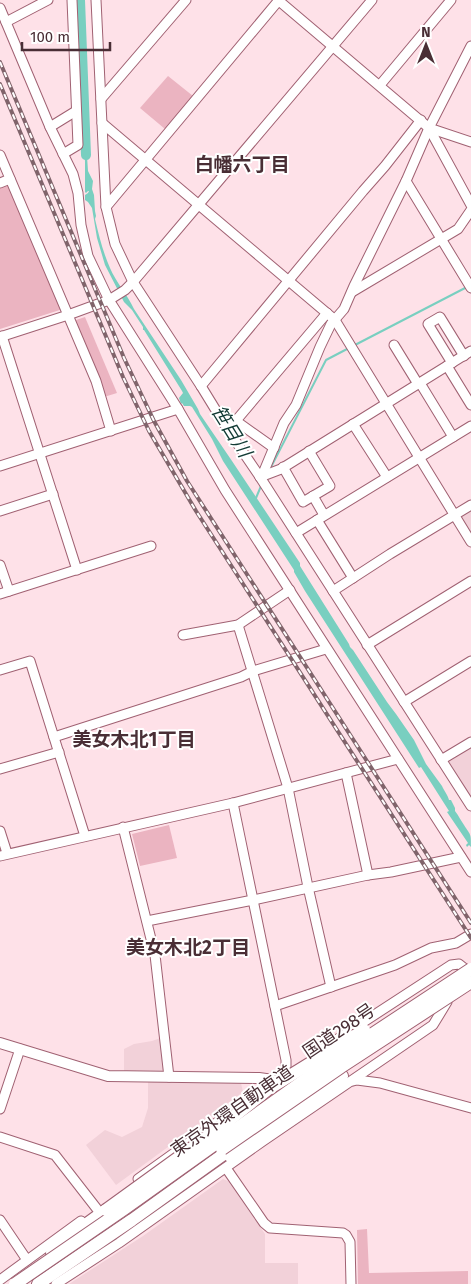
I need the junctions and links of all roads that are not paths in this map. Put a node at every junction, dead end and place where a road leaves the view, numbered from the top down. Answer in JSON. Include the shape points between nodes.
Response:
{"nodes":[{"id":1,"x":48,"y":0,"type":"edge"},
{"id":2,"x":72,"y":0,"type":"edge"},
{"id":3,"x":186,"y":0,"type":"edge"},
{"id":4,"x":279,"y":0,"type":"edge"},
{"id":5,"x":372,"y":0,"type":"edge"},
{"id":6,"x":451,"y":0,"type":"edge"},
{"id":7,"x":98,"y":1,"type":"edge"},
{"id":8,"x":0,"y":8,"type":"edge"},
{"id":9,"x":6,"y":22,"type":"junction"},
{"id":10,"x":333,"y":46,"type":"junction"},
{"id":11,"x":471,"y":46,"type":"edge"},
{"id":12,"x":380,"y":85,"type":"junction"},
{"id":13,"x":101,"y":99,"type":"junction"},
{"id":14,"x":76,"y":111,"type":"junction"},
{"id":15,"x":421,"y":120,"type":"junction"},
{"id":16,"x":102,"y":123,"type":"junction"},
{"id":17,"x":50,"y":127,"type":"junction"},
{"id":18,"x":429,"y":128,"type":"junction"},
{"id":19,"x":470,"y":139,"type":"edge"},
{"id":20,"x":64,"y":154,"type":"junction"},
{"id":21,"x":0,"y":155,"type":"edge"},
{"id":22,"x":146,"y":160,"type":"junction"},
{"id":23,"x":10,"y":179,"type":"junction"},
{"id":24,"x":406,"y":181,"type":"junction"},
{"id":25,"x":0,"y":182,"type":"edge"},
{"id":26,"x":198,"y":206,"type":"junction"},
{"id":27,"x":471,"y":206,"type":"edge"},
{"id":28,"x":106,"y":207,"type":"junction"},
{"id":29,"x":471,"y":210,"type":"edge"},
{"id":30,"x":441,"y":239,"type":"junction"},
{"id":31,"x":288,"y":281,"type":"junction"},
{"id":32,"x":131,"y":284,"type":"junction"},
{"id":33,"x":471,"y":288,"type":"edge"},
{"id":34,"x":352,"y":292,"type":"junction"},
{"id":35,"x":111,"y":299,"type":"junction"},
{"id":36,"x":327,"y":313,"type":"junction"},
{"id":37,"x":68,"y":315,"type":"junction"},
{"id":38,"x":334,"y":320,"type":"junction"},
{"id":39,"x":1,"y":336,"type":"edge"},
{"id":40,"x":394,"y":345,"type":"dead end"},
{"id":41,"x":467,"y":354,"type":"edge"},
{"id":42,"x":450,"y":364,"type":"junction"},
{"id":43,"x":419,"y":383,"type":"junction"},
{"id":44,"x":201,"y":386,"type":"junction"},
{"id":45,"x":386,"y":404,"type":"junction"},
{"id":46,"x":471,"y":405,"type":"edge"},
{"id":47,"x":178,"y":409,"type":"junction"},
{"id":48,"x":236,"y":420,"type":"junction"},
{"id":49,"x":353,"y":424,"type":"junction"},
{"id":50,"x":471,"y":426,"type":"edge"},
{"id":51,"x":228,"y":430,"type":"junction"},
{"id":52,"x":112,"y":431,"type":"junction"},
{"id":53,"x":453,"y":437,"type":"junction"},
{"id":54,"x":274,"y":448,"type":"junction"},
{"id":55,"x":309,"y":451,"type":"junction"},
{"id":56,"x":40,"y":454,"type":"junction"},
{"id":57,"x":419,"y":457,"type":"junction"},
{"id":58,"x":0,"y":466,"type":"edge"},
{"id":59,"x":283,"y":467,"type":"junction"},
{"id":60,"x":260,"y":477,"type":"junction"},
{"id":61,"x":387,"y":477,"type":"junction"},
{"id":62,"x":53,"y":494,"type":"junction"},
{"id":63,"x":313,"y":496,"type":"junction"},
{"id":64,"x":471,"y":505,"type":"edge"},
{"id":65,"x":0,"y":511,"type":"edge"},
{"id":66,"x":455,"y":515,"type":"junction"},
{"id":67,"x":320,"y":518,"type":"junction"},
{"id":68,"x":296,"y":533,"type":"junction"},
{"id":69,"x":471,"y":542,"type":"edge"},
{"id":70,"x":151,"y":546,"type":"dead end"},
{"id":71,"x":0,"y":566,"type":"edge"},
{"id":72,"x":77,"y":570,"type":"junction"},
{"id":73,"x":353,"y":578,"type":"junction"},
{"id":74,"x":471,"y":581,"type":"edge"},
{"id":75,"x":290,"y":590,"type":"junction"},
{"id":76,"x":333,"y":591,"type":"junction"},
{"id":77,"x":4,"y":593,"type":"edge"},
{"id":78,"x":238,"y":624,"type":"junction"},
{"id":79,"x":183,"y":635,"type":"dead end"},
{"id":80,"x":367,"y":644,"type":"junction"},
{"id":81,"x":326,"y":648,"type":"junction"},
{"id":82,"x":471,"y":661,"type":"edge"},
{"id":83,"x":0,"y":670,"type":"edge"},
{"id":84,"x":253,"y":671,"type":"junction"},
{"id":85,"x":404,"y":702,"type":"junction"},
{"id":86,"x":54,"y":737,"type":"junction"},
{"id":87,"x":471,"y":742,"type":"edge"},
{"id":88,"x":59,"y":752,"type":"junction"},
{"id":89,"x":398,"y":759,"type":"junction"},
{"id":90,"x":441,"y":760,"type":"junction"},
{"id":91,"x":0,"y":769,"type":"edge"},
{"id":92,"x":346,"y":773,"type":"junction"},
{"id":93,"x":288,"y":788,"type":"junction"},
{"id":94,"x":233,"y":803,"type":"junction"},
{"id":95,"x":471,"y":806,"type":"edge"},
{"id":96,"x":123,"y":827,"type":"junction"},
{"id":97,"x":0,"y":831,"type":"edge"},
{"id":98,"x":85,"y":836,"type":"junction"},
{"id":99,"x":4,"y":855,"type":"edge"},
{"id":100,"x":461,"y":857,"type":"junction"},
{"id":101,"x":471,"y":872,"type":"edge"},
{"id":102,"x":368,"y":875,"type":"junction"},
{"id":103,"x":308,"y":887,"type":"junction"},
{"id":104,"x":253,"y":900,"type":"junction"},
{"id":105,"x":147,"y":921,"type":"junction"},
{"id":106,"x":471,"y":934,"type":"edge"},
{"id":107,"x":470,"y":969,"type":"edge"},
{"id":108,"x":471,"y":982,"type":"edge"},
{"id":109,"x":471,"y":986,"type":"edge"},
{"id":110,"x":331,"y":987,"type":"junction"},
{"id":111,"x":447,"y":1002,"type":"junction"},
{"id":112,"x":275,"y":1006,"type":"junction"},
{"id":113,"x":432,"y":1006,"type":"junction"},
{"id":114,"x":0,"y":1043,"type":"edge"},
{"id":115,"x":20,"y":1049,"type":"junction"},
{"id":116,"x":322,"y":1049,"type":"junction"},
{"id":117,"x":284,"y":1052,"type":"junction"},
{"id":118,"x":374,"y":1065,"type":"junction"},
{"id":119,"x":317,"y":1066,"type":"junction"},
{"id":120,"x":167,"y":1077,"type":"junction"},
{"id":121,"x":350,"y":1082,"type":"junction"},
{"id":122,"x":380,"y":1083,"type":"junction"},
{"id":123,"x":285,"y":1085,"type":"junction"},
{"id":124,"x":302,"y":1098,"type":"junction"},
{"id":125,"x":471,"y":1108,"type":"edge"},
{"id":126,"x":0,"y":1109,"type":"edge"},
{"id":127,"x":249,"y":1114,"type":"junction"},
{"id":128,"x":0,"y":1136,"type":"edge"},
{"id":129,"x":226,"y":1168,"type":"junction"},
{"id":130,"x":102,"y":1210,"type":"junction"},
{"id":131,"x":0,"y":1220,"type":"edge"},
{"id":132,"x":52,"y":1253,"type":"junction"},
{"id":133,"x":27,"y":1260,"type":"junction"},
{"id":134,"x":0,"y":1280,"type":"edge"},
{"id":135,"x":7,"y":1284,"type":"edge"},
{"id":136,"x":15,"y":1284,"type":"edge"},
{"id":137,"x":30,"y":1284,"type":"edge"},
{"id":138,"x":39,"y":1284,"type":"edge"},
{"id":139,"x":56,"y":1284,"type":"edge"},
{"id":140,"x":351,"y":1284,"type":"edge"}],
"edges":[{"from":1,"to":9,"type":"street"},
{"from":2,"to":14,"type":"street"},
{"from":3,"to":13,"type":"street"},
{"from":4,"to":10,"type":"street"},
{"from":4,"to":22,"type":"street"},
{"from":5,"to":10,"type":"street"},
{"from":6,"to":12,"type":"street"},
{"from":7,"to":13,"type":"street"},
{"from":8,"to":9,"type":"street"},
{"from":9,"to":17,"type":"street"},
{"from":10,"to":12,"type":"street"},
{"from":10,"to":26,"type":"street"},
{"from":11,"to":18,"type":"street"},
{"from":12,"to":15,"type":"street"},
{"from":13,"to":16,"type":"street"},
{"from":14,"to":17,"type":"street"},
{"from":14,"to":20,"type":"street","via":[[78,145]]},
{"from":15,"to":18,"type":"street"},
{"from":15,"to":31,"type":"street"},
{"from":16,"to":22,"type":"street"},
{"from":16,"to":28,"type":"street"},
{"from":17,"to":20,"type":"street"},
{"from":18,"to":19,"type":"street"},
{"from":18,"to":24,"type":"street"},
{"from":18,"to":27,"type":"street"},
{"from":20,"to":35,"type":"street","via":[[76,182],[88,256]]},
{"from":21,"to":23,"type":"street"},
{"from":22,"to":26,"type":"street"},
{"from":22,"to":28,"type":"street"},
{"from":23,"to":25,"type":"street"},
{"from":23,"to":37,"type":"street"},
{"from":24,"to":30,"type":"street"},
{"from":24,"to":34,"type":"street"},
{"from":26,"to":31,"type":"street"},
{"from":26,"to":32,"type":"street"},
{"from":28,"to":32,"type":"street","via":[[115,244]]},
{"from":29,"to":30,"type":"street","via":[[458,229]]},
{"from":30,"to":33,"type":"street"},
{"from":30,"to":34,"type":"street"},
{"from":31,"to":36,"type":"street"},
{"from":31,"to":44,"type":"street"},
{"from":32,"to":35,"type":"street"},
{"from":32,"to":44,"type":"street"},
{"from":34,"to":38,"type":"street"},
{"from":35,"to":37,"type":"street"},
{"from":35,"to":47,"type":"street"},
{"from":36,"to":38,"type":"street"},
{"from":36,"to":48,"type":"street"},
{"from":37,"to":39,"type":"street"},
{"from":37,"to":52,"type":"street","via":[[96,381]]},
{"from":38,"to":45,"type":"street"},
{"from":38,"to":54,"type":"street"},
{"from":39,"to":56,"type":"street"},
{"from":40,"to":43,"type":"street"},
{"from":41,"to":42,"type":"street"},
{"from":41,"to":42,"type":"street","via":[[440,317],[428,324]]},
{"from":42,"to":43,"type":"street"},
{"from":42,"to":46,"type":"street"},
{"from":43,"to":45,"type":"street"},
{"from":43,"to":53,"type":"street"},
{"from":44,"to":51,"type":"street"},
{"from":45,"to":49,"type":"street"},
{"from":45,"to":57,"type":"street"},
{"from":47,"to":52,"type":"street"},
{"from":47,"to":75,"type":"street","via":[[225,490]]},
{"from":48,"to":51,"type":"street"},
{"from":48,"to":54,"type":"street"},
{"from":49,"to":55,"type":"street"},
{"from":49,"to":61,"type":"street"},
{"from":50,"to":53,"type":"street"},
{"from":51,"to":60,"type":"street"},
{"from":52,"to":56,"type":"street"},
{"from":53,"to":57,"type":"street"},
{"from":54,"to":60,"type":"street"},
{"from":55,"to":59,"type":"street"},
{"from":55,"to":63,"type":"street","via":[[330,486]]},
{"from":56,"to":58,"type":"street"},
{"from":56,"to":62,"type":"street"},
{"from":57,"to":61,"type":"street"},
{"from":57,"to":66,"type":"street"},
{"from":59,"to":60,"type":"street"},
{"from":59,"to":63,"type":"street","via":[[303,502]]},
{"from":60,"to":68,"type":"street"},
{"from":61,"to":67,"type":"street"},
{"from":62,"to":65,"type":"street"},
{"from":62,"to":72,"type":"street"},
{"from":63,"to":67,"type":"street"},
{"from":64,"to":66,"type":"street"},
{"from":66,"to":69,"type":"street"},
{"from":66,"to":73,"type":"street"},
{"from":67,"to":68,"type":"street"},
{"from":67,"to":73,"type":"street"},
{"from":68,"to":76,"type":"street"},
{"from":70,"to":72,"type":"street"},
{"from":71,"to":77,"type":"street"},
{"from":72,"to":77,"type":"street"},
{"from":73,"to":76,"type":"street"},
{"from":74,"to":80,"type":"street"},
{"from":75,"to":78,"type":"street"},
{"from":75,"to":81,"type":"street"},
{"from":76,"to":80,"type":"street"},
{"from":78,"to":79,"type":"street"},
{"from":78,"to":84,"type":"street"},
{"from":80,"to":85,"type":"street"},
{"from":81,"to":84,"type":"street"},
{"from":81,"to":89,"type":"street"},
{"from":82,"to":85,"type":"street"},
{"from":83,"to":86,"type":"street","via":[[30,661]]},
{"from":84,"to":86,"type":"street"},
{"from":84,"to":93,"type":"street"},
{"from":85,"to":90,"type":"street"},
{"from":86,"to":88,"type":"street"},
{"from":87,"to":90,"type":"street"},
{"from":88,"to":91,"type":"street"},
{"from":88,"to":98,"type":"street"},
{"from":89,"to":92,"type":"street"},
{"from":89,"to":100,"type":"street"},
{"from":90,"to":95,"type":"street"},
{"from":92,"to":93,"type":"street"},
{"from":92,"to":102,"type":"street"},
{"from":93,"to":94,"type":"street"},
{"from":93,"to":103,"type":"street"},
{"from":94,"to":96,"type":"street"},
{"from":94,"to":104,"type":"street"},
{"from":96,"to":98,"type":"street"},
{"from":96,"to":105,"type":"street"},
{"from":97,"to":99,"type":"street"},
{"from":98,"to":99,"type":"street"},
{"from":100,"to":101,"type":"street"},
{"from":100,"to":102,"type":"street"},
{"from":102,"to":103,"type":"street"},
{"from":103,"to":104,"type":"street"},
{"from":103,"to":110,"type":"street"},
{"from":104,"to":105,"type":"street"},
{"from":104,"to":112,"type":"street"},
{"from":105,"to":120,"type":"street","via":[[155,955]]},
{"from":106,"to":110,"type":"street","via":[[456,943],[431,948],[395,965]]},
{"from":107,"to":116,"type":"street","via":[[458,964],[451,966]]},
{"from":107,"to":119,"type":"highway","name":"国道298号"},
{"from":107,"to":130,"type":"highway","bridge":true,"via":[[266,1090],[218,1129]]},
{"from":107,"to":136,"type":"highway","name":"東京外環自動車道","bridge":true,"via":[[330,1062]]},
{"from":108,"to":113,"type":"highway","name":"東京外環自動車道","bridge":true},
{"from":109,"to":111,"type":"highway","name":"国道298号"},
{"from":110,"to":112,"type":"street"},
{"from":111,"to":118,"type":"street","via":[[433,1025]]},
{"from":111,"to":124,"type":"highway","name":"国道298号"},
{"from":112,"to":117,"type":"street"},
{"from":113,"to":137,"type":"highway","name":"東京外環自動車道","bridge":true},
{"from":113,"to":138,"type":"highway","bridge":true,"via":[[342,1076],[171,1199]]},
{"from":114,"to":115,"type":"main road"},
{"from":115,"to":120,"type":"main road","via":[[108,1076]]},
{"from":115,"to":126,"type":"street"},
{"from":116,"to":117,"type":"street","via":[[295,1065],[288,1062]]},
{"from":116,"to":119,"type":"street"},
{"from":117,"to":123,"type":"street"},
{"from":118,"to":121,"type":"street"},
{"from":118,"to":122,"type":"street","via":[[374,1074]]},
{"from":119,"to":123,"type":"highway","name":"国道298号"},
{"from":120,"to":123,"type":"main road","via":[[259,1078]]},
{"from":121,"to":122,"type":"street"},
{"from":121,"to":129,"type":"street"},
{"from":122,"to":125,"type":"street"},
{"from":123,"to":124,"type":"main road"},
{"from":123,"to":127,"type":"highway","name":"国道298号"},
{"from":124,"to":138,"type":"highway","name":"国道298号"},
{"from":127,"to":130,"type":"street","via":[[219,1120]]},
{"from":127,"to":132,"type":"highway","name":"国道298号"},
{"from":128,"to":130,"type":"street","via":[[55,1155]]},
{"from":129,"to":139,"type":"street"},
{"from":129,"to":140,"type":"street","via":[[270,1228],[346,1235],[350,1242]]},
{"from":130,"to":132,"type":"highway"},
{"from":130,"to":133,"type":"street"},
{"from":131,"to":133,"type":"street"},
{"from":132,"to":135,"type":"highway","name":"国道298号"},
{"from":133,"to":134,"type":"street"}]}
